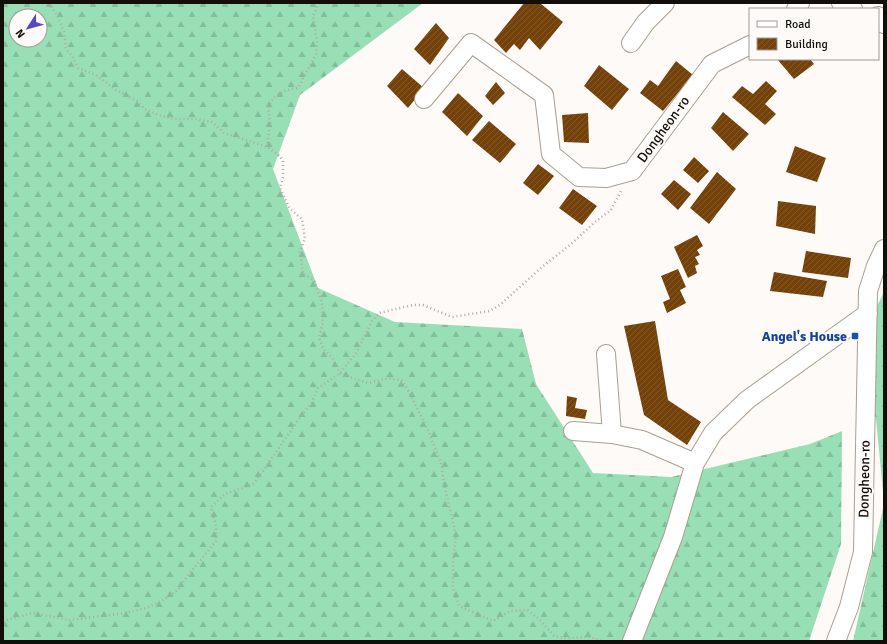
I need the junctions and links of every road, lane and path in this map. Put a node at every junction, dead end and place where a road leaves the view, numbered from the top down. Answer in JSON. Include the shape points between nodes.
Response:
{"nodes":[{"id":1,"x":48,"y":3,"type":"edge"},
{"id":2,"x":319,"y":3,"type":"edge"},
{"id":3,"x":666,"y":3,"type":"edge"},
{"id":4,"x":841,"y":3,"type":"edge"},
{"id":5,"x":851,"y":8,"type":"edge"},
{"id":6,"x":631,"y":43,"type":"dead end"},
{"id":7,"x":749,"y":46,"type":"edge"},
{"id":8,"x":424,"y":99,"type":"dead end"},
{"id":9,"x":267,"y":147,"type":"junction"},
{"id":10,"x":632,"y":171,"type":"junction"},
{"id":11,"x":884,"y":249,"type":"edge"},
{"id":12,"x":868,"y":313,"type":"junction"},
{"id":13,"x":606,"y":354,"type":"dead end"},
{"id":14,"x":340,"y":372,"type":"junction"},
{"id":15,"x":573,"y":431,"type":"dead end"},
{"id":16,"x":612,"y":434,"type":"junction"},
{"id":17,"x":695,"y":463,"type":"junction"},
{"id":18,"x":3,"y":622,"type":"edge"},
{"id":19,"x":602,"y":641,"type":"edge"},
{"id":20,"x":632,"y":641,"type":"edge"},
{"id":21,"x":836,"y":641,"type":"edge"}],
"edges":[{"from":1,"to":9,"type":"path","via":[[58,17],[64,32],[66,48],[78,68],[96,75],[137,101],[145,109],[161,116],[212,122],[224,133]]},
{"from":2,"to":9,"type":"path","via":[[313,16],[316,54],[298,88],[286,90],[273,98],[268,108],[270,123]]},
{"from":3,"to":6,"type":"street","via":[[646,22]]},
{"from":4,"to":5,"type":"street"},
{"from":7,"to":10,"type":"street","name":"Dongheon-ro","via":[[712,64]]},
{"from":8,"to":10,"type":"street","name":"Dongheon-ro","via":[[471,43],[544,95],[551,154],[579,177],[606,178]]},
{"from":9,"to":14,"type":"path","via":[[283,161],[280,188],[290,209],[302,219],[305,238],[300,252],[303,274],[314,280],[322,303],[323,322],[319,338]]},
{"from":10,"to":14,"type":"path","via":[[611,210],[501,304],[490,311],[452,317],[423,305],[379,313],[372,321],[356,353]]},
{"from":11,"to":12,"type":"street","name":"Dongheon-ro","via":[[868,291]]},
{"from":12,"to":17,"type":"street","via":[[747,400],[713,433]]},
{"from":12,"to":21,"type":"street","name":"Dongheon-ro","via":[[863,552],[849,607]]},
{"from":13,"to":16,"type":"street"},
{"from":14,"to":18,"type":"path","via":[[318,388],[311,404],[253,484],[225,494],[211,507],[216,526],[216,541],[178,590],[146,608],[126,613],[70,620],[32,613]]},
{"from":14,"to":19,"type":"path","via":[[369,383],[389,378],[402,381],[409,392],[441,463],[456,535],[453,588],[459,606],[493,621],[510,612],[527,610],[554,636],[589,637]]},
{"from":15,"to":16,"type":"street"},
{"from":16,"to":17,"type":"street","via":[[642,440]]},
{"from":17,"to":20,"type":"street","via":[[673,537]]}]}
